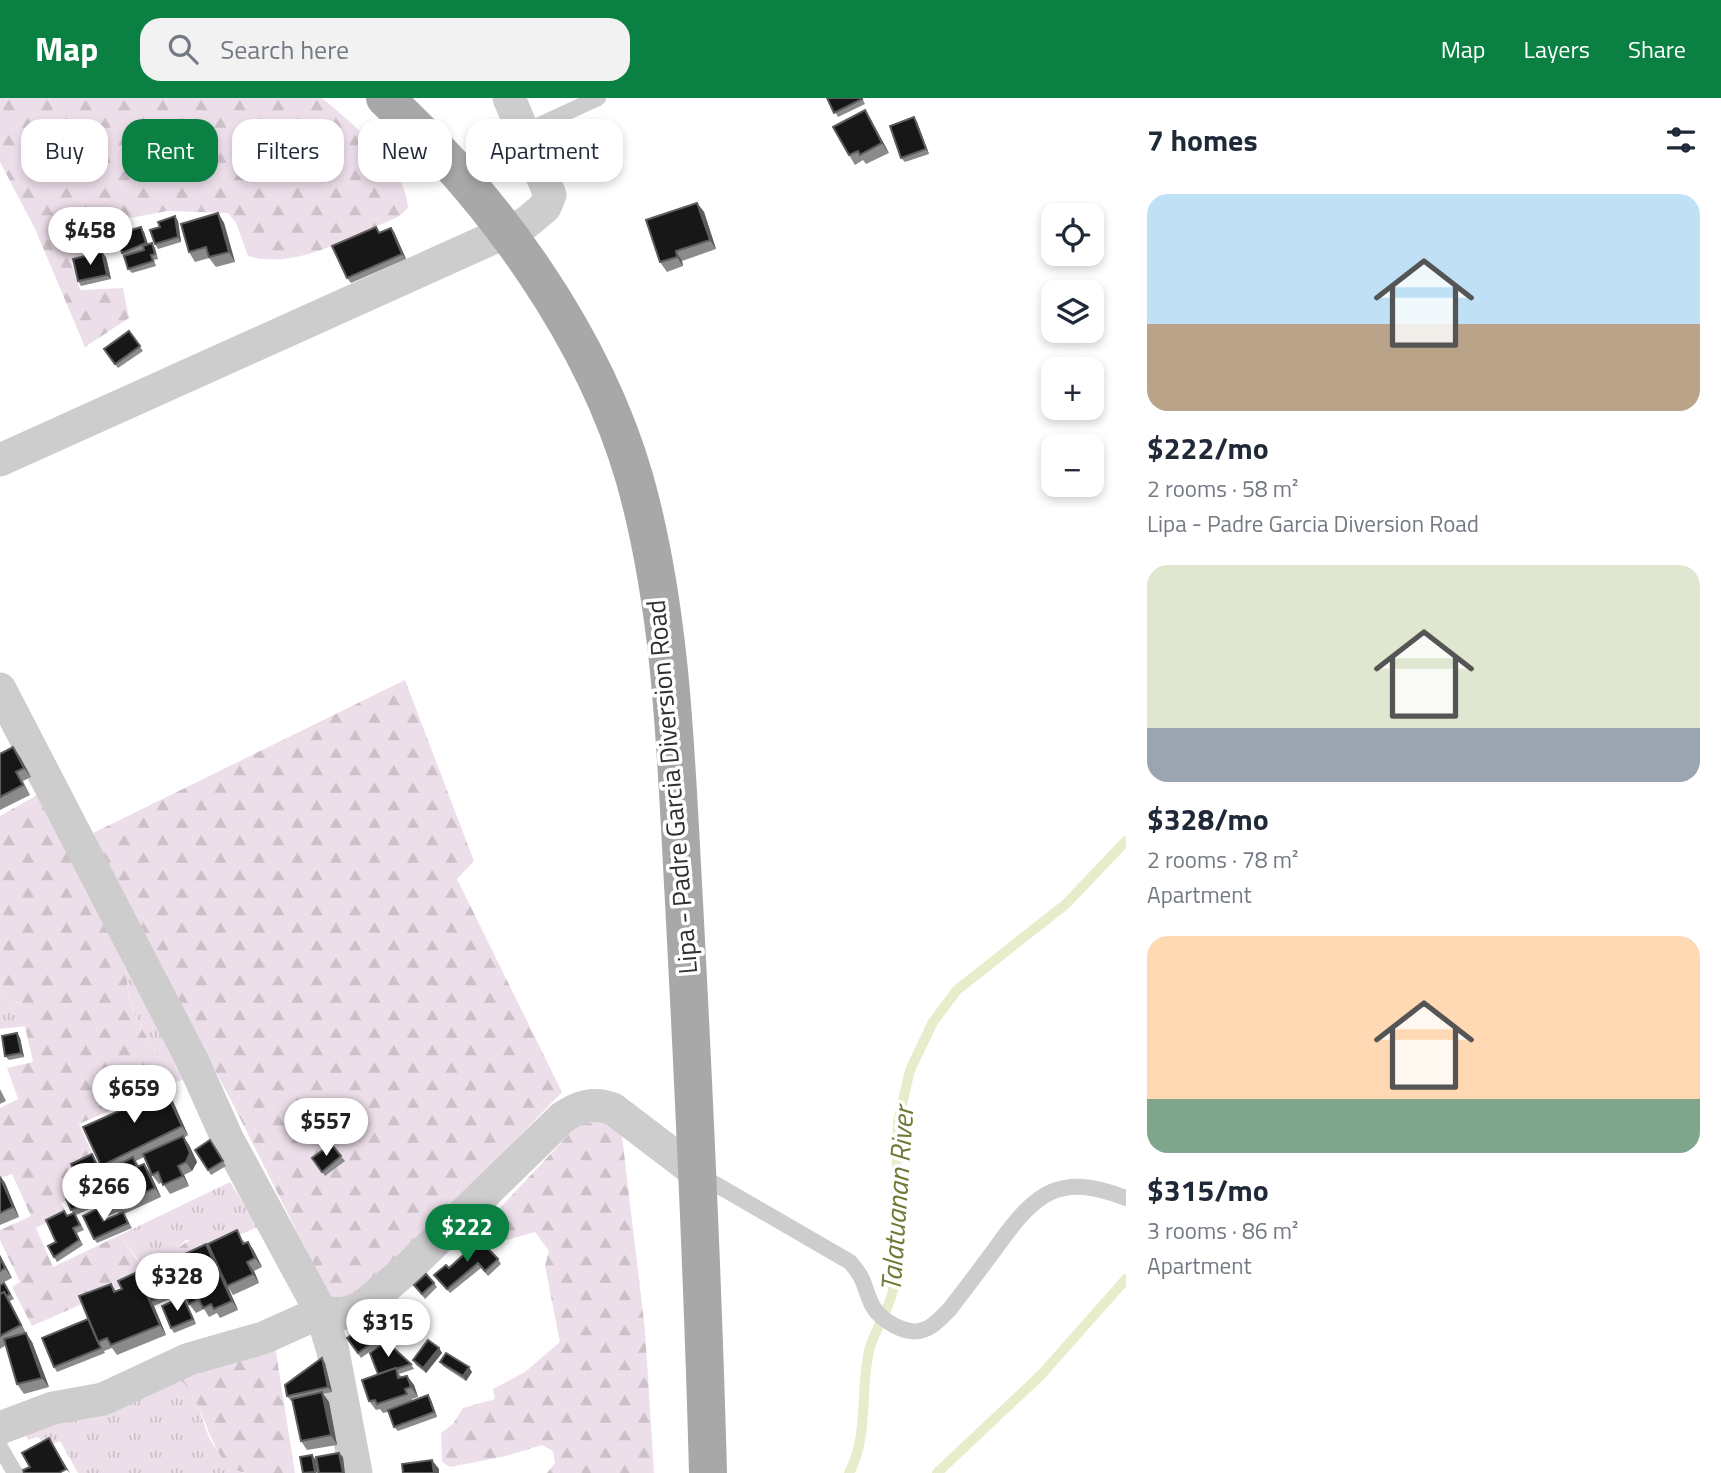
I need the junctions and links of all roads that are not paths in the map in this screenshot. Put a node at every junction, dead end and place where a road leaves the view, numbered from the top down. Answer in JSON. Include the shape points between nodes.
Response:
{"nodes":[{"id":1,"x":386,"y":98,"type":"edge"},
{"id":2,"x":509,"y":98,"type":"edge"},
{"id":3,"x":598,"y":98,"type":"edge"},
{"id":4,"x":518,"y":119,"type":"edge"},
{"id":5,"x":552,"y":119,"type":"edge"},
{"id":6,"x":546,"y":182,"type":"edge"},
{"id":7,"x":507,"y":232,"type":"junction"},
{"id":8,"x":0,"y":460,"type":"edge"},
{"id":9,"x":0,"y":689,"type":"edge"},
{"id":10,"x":697,"y":1173,"type":"junction"},
{"id":11,"x":1126,"y":1198,"type":"edge"},
{"id":12,"x":321,"y":1312,"type":"junction"},
{"id":13,"x":0,"y":1428,"type":"edge"},
{"id":14,"x":0,"y":1447,"type":"edge"},
{"id":15,"x":15,"y":1473,"type":"edge"},
{"id":16,"x":356,"y":1473,"type":"edge"},
{"id":17,"x":708,"y":1473,"type":"edge"}],
"edges":[{"from":1,"to":7,"type":"main road","name":"Lipa - Padre Garcia Diversion Road","via":[[429,138]]},
{"from":2,"to":4,"type":"street"},
{"from":3,"to":5,"type":"lane"},
{"from":6,"to":7,"type":"street","via":[[549,201],[537,215]]},
{"from":7,"to":8,"type":"street"},
{"from":7,"to":10,"type":"main road","name":"Lipa - Padre Garcia Diversion Road","via":[[575,341],[608,408],[635,480],[668,668]]},
{"from":9,"to":12,"type":"street","via":[[182,1040],[227,1138]]},
{"from":10,"to":11,"type":"lane","via":[[850,1262],[867,1286],[877,1312],[901,1329],[923,1331],[934,1325],[1024,1210],[1042,1195],[1082,1187]]},
{"from":10,"to":12,"type":"street","via":[[613,1110],[599,1104],[584,1105],[562,1118],[361,1308],[342,1314]]},
{"from":10,"to":17,"type":"main road","name":"Lipa - Padre Garcia Diversion Road"},
{"from":12,"to":13,"type":"street","via":[[263,1338],[189,1359],[103,1399],[53,1408]]},
{"from":12,"to":16,"type":"street"},
{"from":14,"to":15,"type":"lane"}]}
